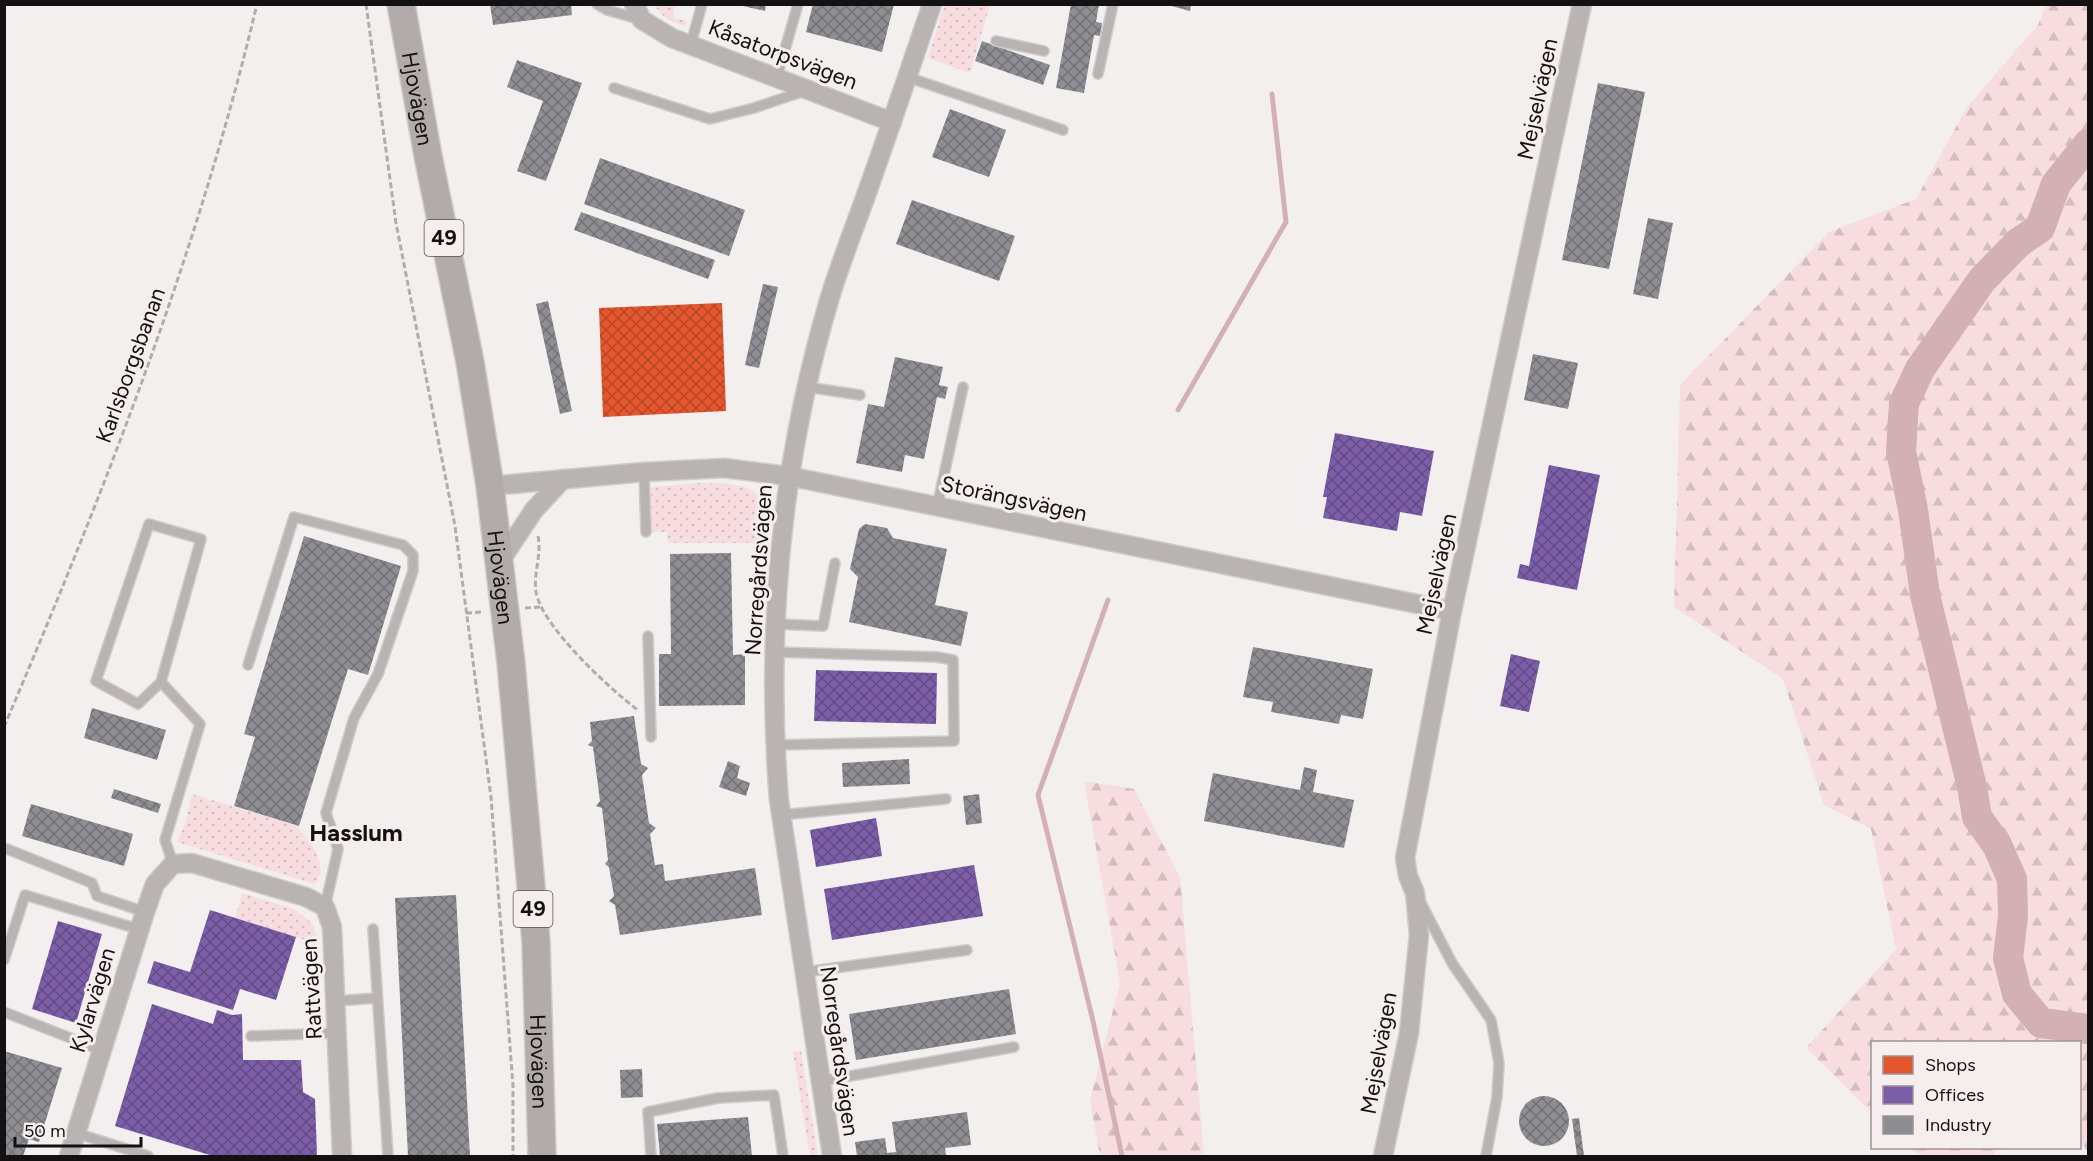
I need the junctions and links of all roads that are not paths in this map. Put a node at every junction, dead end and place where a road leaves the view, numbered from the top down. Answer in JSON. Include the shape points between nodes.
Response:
{"nodes":[{"id":1,"x":401,"y":4,"type":"edge"},
{"id":2,"x":597,"y":4,"type":"edge"},
{"id":3,"x":702,"y":4,"type":"edge"},
{"id":4,"x":798,"y":4,"type":"edge"},
{"id":5,"x":932,"y":4,"type":"edge"},
{"id":6,"x":1113,"y":4,"type":"edge"},
{"id":7,"x":1582,"y":4,"type":"edge"},
{"id":8,"x":638,"y":12,"type":"edge"},
{"id":9,"x":996,"y":41,"type":"dead end"},
{"id":10,"x":691,"y":44,"type":"junction"},
{"id":11,"x":1044,"y":51,"type":"dead end"},
{"id":12,"x":1098,"y":74,"type":"dead end"},
{"id":13,"x":907,"y":76,"type":"junction"},
{"id":14,"x":777,"y":77,"type":"junction"},
{"id":15,"x":614,"y":88,"type":"dead end"},
{"id":16,"x":809,"y":90,"type":"junction"},
{"id":17,"x":892,"y":122,"type":"junction"},
{"id":18,"x":1063,"y":130,"type":"dead end"},
{"id":19,"x":807,"y":387,"type":"junction"},
{"id":20,"x":963,"y":387,"type":"dead end"},
{"id":21,"x":860,"y":395,"type":"dead end"},
{"id":22,"x":644,"y":472,"type":"junction"},
{"id":23,"x":788,"y":476,"type":"junction"},
{"id":24,"x":563,"y":479,"type":"junction"},
{"id":25,"x":490,"y":486,"type":"junction"},
{"id":26,"x":936,"y":507,"type":"junction"},
{"id":27,"x":646,"y":532,"type":"dead end"},
{"id":28,"x":499,"y":563,"type":"junction"},
{"id":29,"x":835,"y":563,"type":"dead end"},
{"id":30,"x":1452,"y":611,"type":"junction"},
{"id":31,"x":775,"y":624,"type":"junction"},
{"id":32,"x":648,"y":636,"type":"dead end"},
{"id":33,"x":775,"y":652,"type":"junction"},
{"id":34,"x":248,"y":665,"type":"dead end"},
{"id":35,"x":161,"y":682,"type":"junction"},
{"id":36,"x":651,"y":737,"type":"dead end"},
{"id":37,"x":776,"y":746,"type":"junction"},
{"id":38,"x":946,"y":799,"type":"dead end"},
{"id":39,"x":781,"y":815,"type":"junction"},
{"id":40,"x":7,"y":849,"type":"dead end"},
{"id":41,"x":173,"y":864,"type":"junction"},
{"id":42,"x":1415,"y":893,"type":"junction"},
{"id":43,"x":325,"y":907,"type":"junction"},
{"id":44,"x":141,"y":921,"type":"junction"},
{"id":45,"x":373,"y":929,"type":"dead end"},
{"id":46,"x":967,"y":950,"type":"dead end"},
{"id":47,"x":4,"y":960,"type":"edge"},
{"id":48,"x":805,"y":972,"type":"junction"},
{"id":49,"x":377,"y":998,"type":"junction"},
{"id":50,"x":336,"y":1001,"type":"junction"},
{"id":51,"x":4,"y":1012,"type":"edge"},
{"id":52,"x":337,"y":1033,"type":"junction"},
{"id":53,"x":251,"y":1036,"type":"dead end"},
{"id":54,"x":1014,"y":1047,"type":"dead end"},
{"id":55,"x":101,"y":1050,"type":"junction"},
{"id":56,"x":822,"y":1081,"type":"junction"},
{"id":57,"x":76,"y":1133,"type":"junction"},
{"id":58,"x":69,"y":1156,"type":"edge"},
{"id":59,"x":148,"y":1156,"type":"edge"},
{"id":60,"x":342,"y":1156,"type":"edge"},
{"id":61,"x":388,"y":1156,"type":"edge"},
{"id":62,"x":543,"y":1156,"type":"edge"},
{"id":63,"x":651,"y":1156,"type":"edge"},
{"id":64,"x":783,"y":1156,"type":"edge"},
{"id":65,"x":832,"y":1156,"type":"edge"},
{"id":66,"x":1383,"y":1156,"type":"edge"},
{"id":67,"x":1486,"y":1156,"type":"edge"}],
"edges":[{"from":1,"to":25,"type":"main road","name":"Hjovägen","number":"49"},
{"from":2,"to":8,"type":"lane","via":[[606,10]]},
{"from":3,"to":10,"type":"lane"},
{"from":4,"to":14,"type":"lane"},
{"from":5,"to":13,"type":"street","name":"Norregårdsvägen"},
{"from":6,"to":12,"type":"lane"},
{"from":7,"to":30,"type":"street","name":"Mejselvägen"},
{"from":8,"to":10,"type":"street","name":"Kåsatorpsvägen","via":[[672,38]]},
{"from":9,"to":11,"type":"lane"},
{"from":10,"to":14,"type":"street","name":"Kåsatorpsvägen"},
{"from":13,"to":17,"type":"street","name":"Norregårdsvägen"},
{"from":13,"to":18,"type":"lane"},
{"from":14,"to":16,"type":"street","name":"Kåsatorpsvägen"},
{"from":15,"to":16,"type":"lane","via":[[710,119]]},
{"from":16,"to":17,"type":"street","name":"Kåsatorpsvägen"},
{"from":17,"to":19,"type":"street","name":"Norregårdsvägen","via":[[830,296]]},
{"from":19,"to":21,"type":"lane"},
{"from":19,"to":23,"type":"street","name":"Norregårdsvägen"},
{"from":20,"to":26,"type":"lane"},
{"from":22,"to":23,"type":"street","name":"Storängsvägen","via":[[724,468]]},
{"from":22,"to":24,"type":"street","name":"Storängsvägen"},
{"from":22,"to":27,"type":"lane"},
{"from":23,"to":26,"type":"street","name":"Storängsvägen"},
{"from":23,"to":31,"type":"street","name":"Norregårdsvägen"},
{"from":24,"to":25,"type":"street","name":"Storängsvägen"},
{"from":24,"to":28,"type":"street","via":[[534,510]]},
{"from":25,"to":28,"type":"main road","name":"Hjovägen","number":"49"},
{"from":26,"to":30,"type":"street","name":"Storängsvägen"},
{"from":28,"to":62,"type":"main road","name":"Hjovägen","number":"49","via":[[536,942]]},
{"from":29,"to":31,"type":"lane","via":[[824,626]]},
{"from":30,"to":42,"type":"street","name":"Mejselvägen","via":[[1405,858]]},
{"from":31,"to":33,"type":"street","name":"Norregårdsvägen"},
{"from":32,"to":36,"type":"lane"},
{"from":33,"to":37,"type":"street","name":"Norregårdsvägen"},
{"from":33,"to":37,"type":"lane","via":[[953,660],[954,741]]},
{"from":34,"to":43,"type":"lane","via":[[294,517],[403,545],[413,555],[413,571],[378,674],[354,718],[326,813],[338,849]]},
{"from":35,"to":35,"type":"lane","via":[[201,539],[150,524],[96,681],[138,704]]},
{"from":35,"to":41,"type":"lane","via":[[200,724],[165,840]]},
{"from":37,"to":39,"type":"street","name":"Norregårdsvägen"},
{"from":38,"to":39,"type":"lane"},
{"from":39,"to":48,"type":"street","name":"Norregårdsvägen"},
{"from":40,"to":44,"type":"lane","via":[[92,883],[97,896]]},
{"from":41,"to":43,"type":"street","name":"Rattvägen","via":[[212,868],[306,897]]},
{"from":41,"to":44,"type":"street","name":"Kylarvägen","via":[[155,884]]},
{"from":42,"to":66,"type":"street","name":"Mejselvägen","via":[[1419,935],[1409,1033]]},
{"from":42,"to":67,"type":"lane","via":[[1452,963],[1491,1020],[1499,1063]]},
{"from":43,"to":50,"type":"street","name":"Rattvägen","via":[[332,927]]},
{"from":44,"to":47,"type":"lane","via":[[25,895]]},
{"from":44,"to":55,"type":"street","name":"Kylarvägen"},
{"from":45,"to":49,"type":"lane"},
{"from":46,"to":48,"type":"lane"},
{"from":48,"to":56,"type":"street","name":"Norregårdsvägen"},
{"from":49,"to":50,"type":"lane"},
{"from":49,"to":61,"type":"lane"},
{"from":50,"to":52,"type":"street","name":"Rattvägen"},
{"from":51,"to":55,"type":"lane"},
{"from":52,"to":53,"type":"lane"},
{"from":52,"to":60,"type":"street","name":"Rattvägen"},
{"from":54,"to":56,"type":"lane"},
{"from":55,"to":57,"type":"street","name":"Kylarvägen"},
{"from":56,"to":65,"type":"street","name":"Norregårdsvägen"},
{"from":57,"to":58,"type":"street","name":"Kylarvägen"},
{"from":57,"to":59,"type":"lane"},
{"from":63,"to":64,"type":"lane","via":[[648,1112],[718,1098],[774,1095]]}]}
